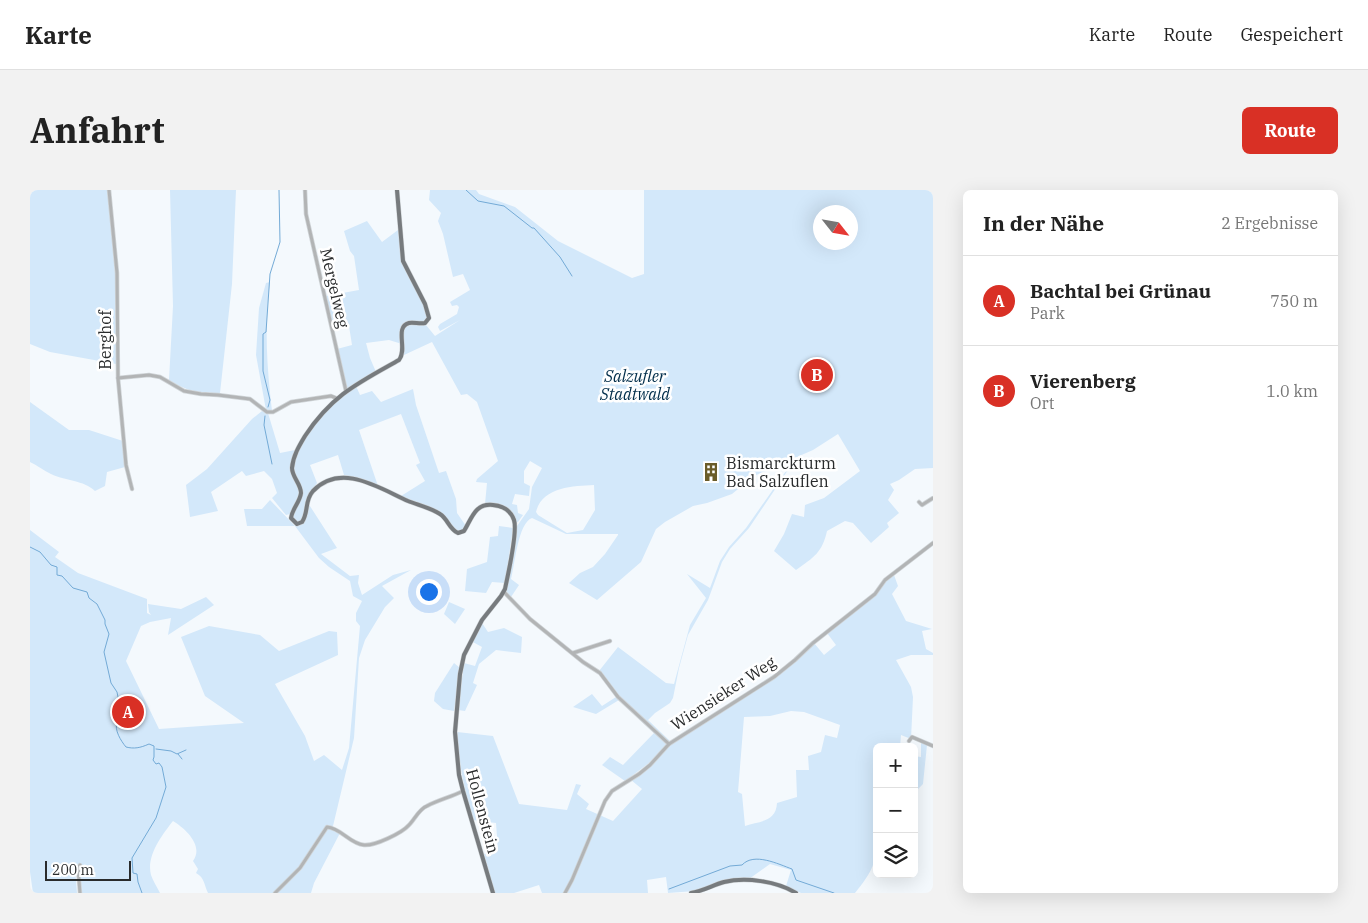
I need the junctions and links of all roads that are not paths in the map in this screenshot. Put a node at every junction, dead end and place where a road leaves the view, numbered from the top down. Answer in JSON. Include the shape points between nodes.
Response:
{"nodes":[{"id":1,"x":109,"y":190,"type":"edge"},
{"id":2,"x":305,"y":190,"type":"edge"},
{"id":3,"x":397,"y":190,"type":"edge"},
{"id":4,"x":118,"y":378,"type":"junction"},
{"id":5,"x":346,"y":391,"type":"junction"},
{"id":6,"x":336,"y":398,"type":"junction"},
{"id":7,"x":132,"y":488,"type":"dead end"},
{"id":8,"x":933,"y":498,"type":"edge"},
{"id":9,"x":919,"y":502,"type":"dead end"},
{"id":10,"x":933,"y":543,"type":"edge"},
{"id":11,"x":504,"y":592,"type":"junction"},
{"id":12,"x":610,"y":641,"type":"dead end"},
{"id":13,"x":572,"y":653,"type":"junction"},
{"id":14,"x":909,"y":741,"type":"dead end"},
{"id":15,"x":669,"y":744,"type":"junction"},
{"id":16,"x":933,"y":746,"type":"edge"},
{"id":17,"x":463,"y":791,"type":"junction"},
{"id":18,"x":80,"y":866,"type":"dead end"},
{"id":19,"x":80,"y":893,"type":"edge"},
{"id":20,"x":275,"y":893,"type":"edge"},
{"id":21,"x":493,"y":893,"type":"edge"},
{"id":22,"x":565,"y":893,"type":"edge"},
{"id":23,"x":691,"y":893,"type":"edge"},
{"id":24,"x":796,"y":893,"type":"edge"}],
"edges":[{"from":1,"to":4,"type":"street","name":"Berghof","via":[[117,273]]},
{"from":2,"to":5,"type":"street","name":"Mergelweg","via":[[306,214]]},
{"from":3,"to":5,"type":"main road","via":[[403,262],[429,318],[425,324],[410,323],[403,327],[404,350],[399,360]]},
{"from":4,"to":6,"type":"street","via":[[160,376],[184,391],[245,397],[267,412],[291,402]]},
{"from":4,"to":7,"type":"street","name":"Berghof","via":[[126,465]]},
{"from":5,"to":6,"type":"main road"},
{"from":6,"to":11,"type":"main road","via":[[317,418],[294,458],[292,470],[301,494],[291,514],[293,521],[297,524],[305,518],[307,500],[314,490],[328,480],[341,477],[362,480],[438,512],[458,533],[464,531],[479,508],[488,505],[503,507],[514,519],[515,530]]},
{"from":8,"to":9,"type":"street","via":[[922,506]]},
{"from":10,"to":15,"type":"street","name":"Wiensieker Weg","via":[[885,580],[875,594],[774,677]]},
{"from":11,"to":13,"type":"street","via":[[530,619]]},
{"from":11,"to":17,"type":"main road","name":"Hollenstein","via":[[487,612],[464,654],[455,732]]},
{"from":12,"to":13,"type":"street"},
{"from":13,"to":15,"type":"street","via":[[600,673],[618,697]]},
{"from":14,"to":16,"type":"street","via":[[912,737]]},
{"from":15,"to":22,"type":"street","name":"Wiensieker Weg","via":[[639,774],[608,796]]},
{"from":17,"to":20,"type":"street","via":[[426,806],[408,827],[372,845],[361,844],[333,827],[327,827],[300,868]]},
{"from":17,"to":21,"type":"main road","name":"Hollenstein"},
{"from":18,"to":19,"type":"street"},
{"from":23,"to":24,"type":"main road","via":[[738,880],[777,885]]}]}
